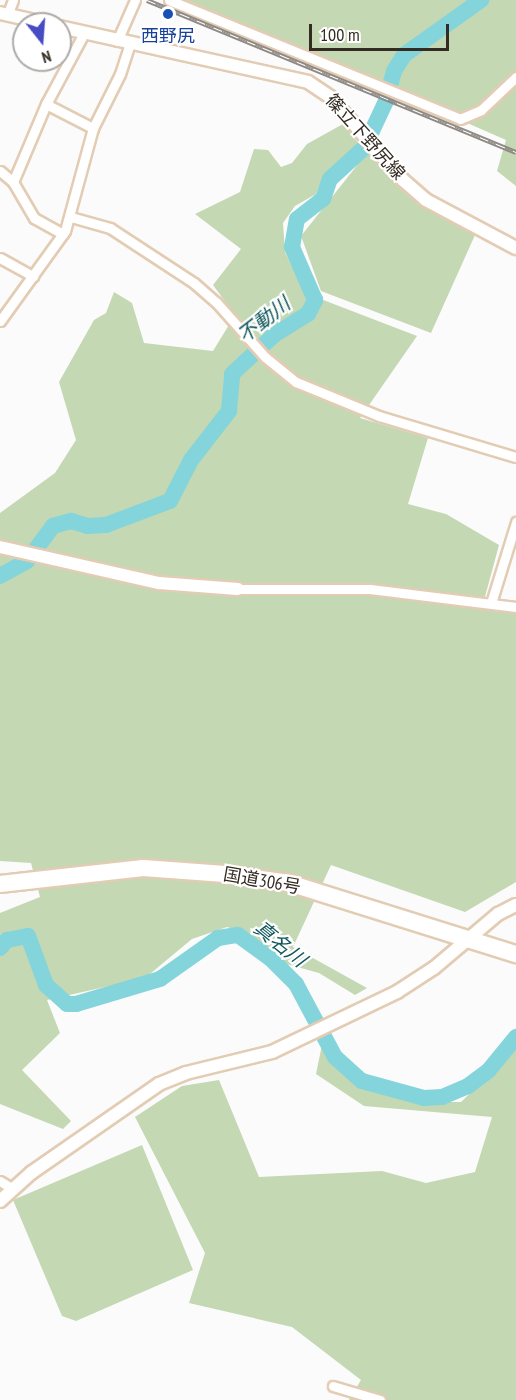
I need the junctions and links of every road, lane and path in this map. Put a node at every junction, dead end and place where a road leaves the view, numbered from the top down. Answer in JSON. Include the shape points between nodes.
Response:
{"nodes":[{"id":1,"x":13,"y":0,"type":"edge"},
{"id":2,"x":169,"y":0,"type":"edge"},
{"id":3,"x":132,"y":1,"type":"edge"},
{"id":4,"x":4,"y":13,"type":"edge"},
{"id":5,"x":72,"y":30,"type":"edge"},
{"id":6,"x":84,"y":33,"type":"junction"},
{"id":7,"x":124,"y":42,"type":"junction"},
{"id":8,"x":516,"y":77,"type":"edge"},
{"id":9,"x":46,"y":104,"type":"junction"},
{"id":10,"x":93,"y":128,"type":"junction"},
{"id":11,"x":0,"y":171,"type":"edge"},
{"id":12,"x":13,"y":182,"type":"junction"},
{"id":13,"x":71,"y":217,"type":"junction"},
{"id":14,"x":63,"y":234,"type":"junction"},
{"id":15,"x":516,"y":248,"type":"edge"},
{"id":16,"x":0,"y":258,"type":"edge"},
{"id":17,"x":33,"y":276,"type":"junction"},
{"id":18,"x":0,"y":321,"type":"edge"},
{"id":19,"x":516,"y":457,"type":"edge"},
{"id":20,"x":516,"y":522,"type":"edge"},
{"id":21,"x":0,"y":548,"type":"edge"},
{"id":22,"x":238,"y":589,"type":"joint"},
{"id":23,"x":491,"y":603,"type":"junction"},
{"id":24,"x":516,"y":607,"type":"edge"},
{"id":25,"x":0,"y":884,"type":"edge"},
{"id":26,"x":516,"y":905,"type":"edge"},
{"id":27,"x":469,"y":938,"type":"junction"},
{"id":28,"x":516,"y":954,"type":"edge"},
{"id":29,"x":0,"y":1181,"type":"edge"},
{"id":30,"x":11,"y":1188,"type":"junction"},
{"id":31,"x":0,"y":1201,"type":"edge"},
{"id":32,"x":333,"y":1386,"type":"dead end"},
{"id":33,"x":380,"y":1400,"type":"edge"}],
"edges":[{"from":1,"to":4,"type":"street"},
{"from":2,"to":8,"type":"street","via":[[460,119],[481,110]]},
{"from":3,"to":7,"type":"street"},
{"from":5,"to":6,"type":"street","name":"篠立下野尻線"},
{"from":6,"to":7,"type":"street","name":"篠立下野尻線"},
{"from":6,"to":9,"type":"street"},
{"from":7,"to":10,"type":"street","via":[[120,74]]},
{"from":7,"to":15,"type":"street","name":"篠立下野尻線","via":[[308,82],[330,97],[426,200]]},
{"from":9,"to":10,"type":"street"},
{"from":9,"to":12,"type":"street"},
{"from":10,"to":13,"type":"street"},
{"from":11,"to":12,"type":"street"},
{"from":12,"to":14,"type":"street","via":[[34,218]]},
{"from":13,"to":14,"type":"street"},
{"from":13,"to":19,"type":"street","via":[[110,228],[164,262],[216,302],[261,352],[296,382],[422,430]]},
{"from":14,"to":17,"type":"street"},
{"from":16,"to":17,"type":"street"},
{"from":17,"to":18,"type":"street"},
{"from":20,"to":23,"type":"street"},
{"from":21,"to":22,"type":"street","via":[[159,583]]},
{"from":22,"to":23,"type":"street","via":[[370,589]]},
{"from":23,"to":24,"type":"street"},
{"from":25,"to":27,"type":"highway","name":"国道306号","via":[[143,868],[225,874],[289,883]]},
{"from":26,"to":27,"type":"street"},
{"from":27,"to":28,"type":"highway","name":"国道306号"},
{"from":27,"to":30,"type":"street","via":[[397,992],[313,1034],[272,1052],[186,1073],[159,1084]]},
{"from":29,"to":30,"type":"street"},
{"from":30,"to":31,"type":"street"},
{"from":32,"to":33,"type":"street"}]}
